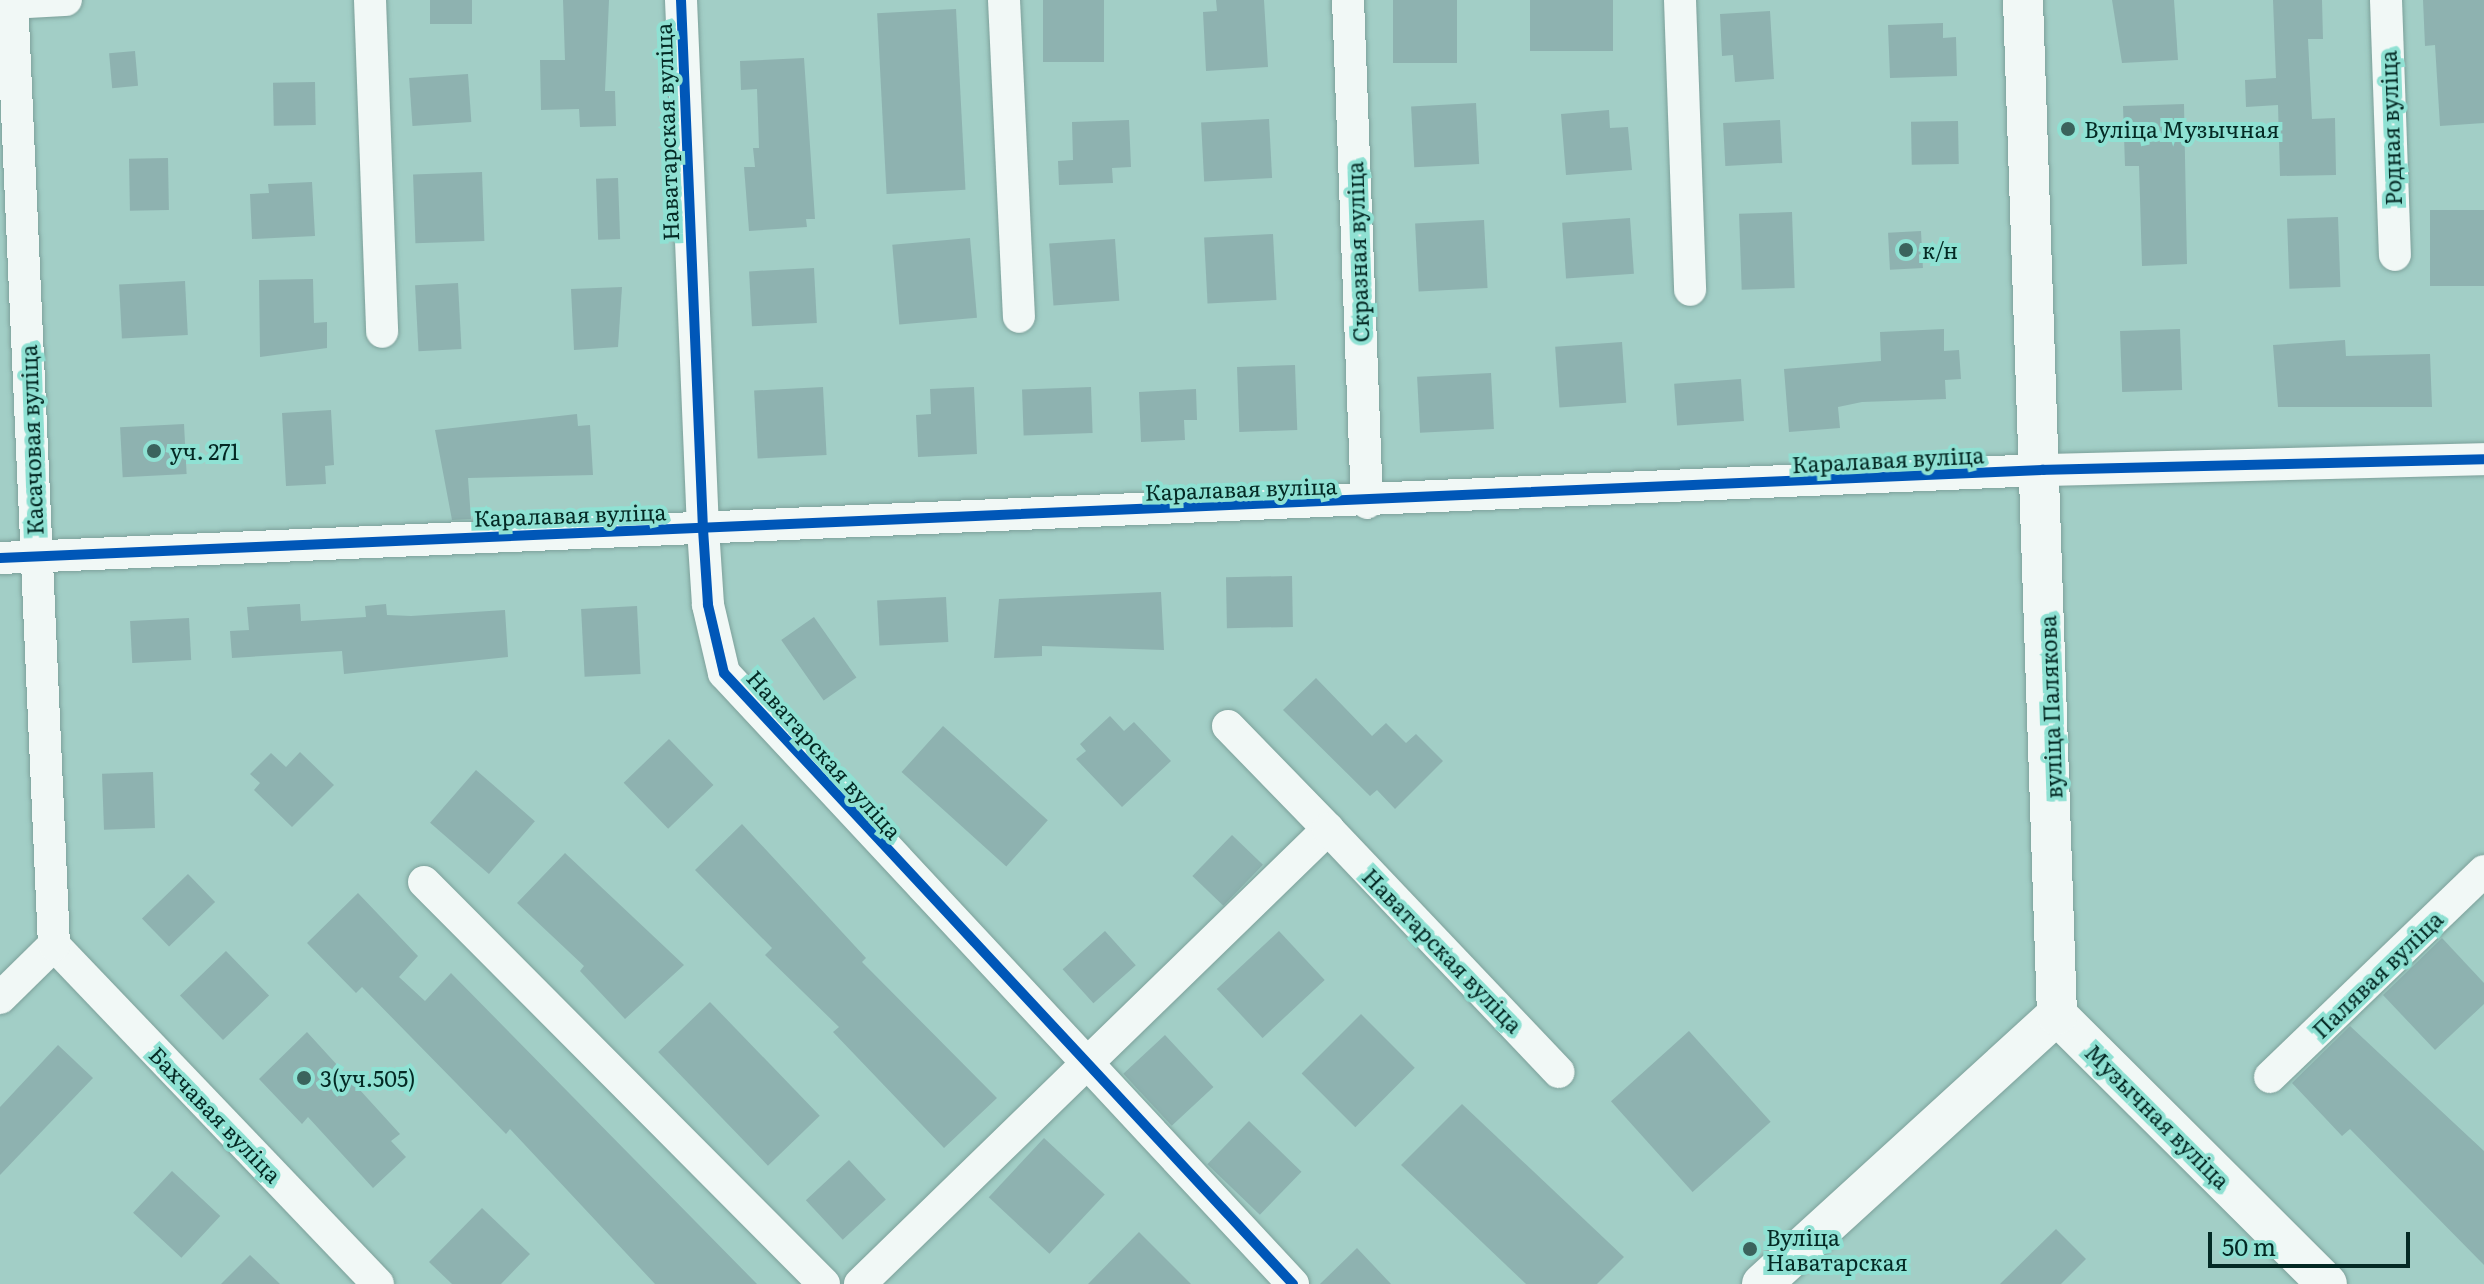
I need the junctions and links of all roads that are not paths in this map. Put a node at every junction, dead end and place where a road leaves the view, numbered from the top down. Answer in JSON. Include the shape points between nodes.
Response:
{"nodes":[{"id":1,"x":66,"y":0,"type":"edge"},
{"id":2,"x":370,"y":0,"type":"edge"},
{"id":3,"x":681,"y":0,"type":"edge"},
{"id":4,"x":1004,"y":0,"type":"edge"},
{"id":5,"x":1348,"y":0,"type":"edge"},
{"id":6,"x":1680,"y":0,"type":"edge"},
{"id":7,"x":2023,"y":0,"type":"edge"},
{"id":8,"x":2386,"y":0,"type":"edge"},
{"id":9,"x":12,"y":2,"type":"edge"},
{"id":10,"x":2395,"y":255,"type":"dead end"},
{"id":11,"x":1690,"y":290,"type":"dead end"},
{"id":12,"x":1019,"y":317,"type":"dead end"},
{"id":13,"x":382,"y":332,"type":"dead end"},
{"id":14,"x":2484,"y":459,"type":"edge"},
{"id":15,"x":2043,"y":470,"type":"junction"},
{"id":16,"x":1367,"y":503,"type":"junction"},
{"id":17,"x":703,"y":529,"type":"junction"},
{"id":18,"x":36,"y":557,"type":"junction"},
{"id":19,"x":0,"y":558,"type":"edge"},
{"id":20,"x":1228,"y":726,"type":"dead end"},
{"id":21,"x":1328,"y":829,"type":"junction"},
{"id":22,"x":2484,"y":871,"type":"edge"},
{"id":23,"x":424,"y":882,"type":"dead end"},
{"id":24,"x":54,"y":945,"type":"junction"},
{"id":25,"x":0,"y":998,"type":"edge"},
{"id":26,"x":2057,"y":1015,"type":"junction"},
{"id":27,"x":1086,"y":1068,"type":"junction"},
{"id":28,"x":1559,"y":1072,"type":"dead end"},
{"id":29,"x":2270,"y":1077,"type":"dead end"},
{"id":30,"x":378,"y":1284,"type":"edge"},
{"id":31,"x":824,"y":1284,"type":"edge"},
{"id":32,"x":860,"y":1284,"type":"edge"},
{"id":33,"x":1293,"y":1284,"type":"edge"},
{"id":34,"x":1762,"y":1284,"type":"edge"},
{"id":35,"x":2327,"y":1284,"type":"edge"}],
"edges":[{"from":1,"to":9,"type":"street","name":"Касачовая вуліца"},
{"from":2,"to":13,"type":"street"},
{"from":3,"to":17,"type":"street","name":"Наватарская вуліца"},
{"from":4,"to":12,"type":"street"},
{"from":5,"to":16,"type":"street","name":"Скразная вуліца"},
{"from":6,"to":11,"type":"street"},
{"from":7,"to":15,"type":"street","name":"вуліца Палякова"},
{"from":8,"to":10,"type":"street","name":"Родная вуліца"},
{"from":9,"to":18,"type":"street","name":"Касачовая вуліца"},
{"from":14,"to":15,"type":"street","name":"Каралавая вуліца"},
{"from":15,"to":16,"type":"street","name":"Каралавая вуліца"},
{"from":15,"to":26,"type":"street","name":"вуліца Палякова"},
{"from":16,"to":17,"type":"street","name":"Каралавая вуліца"},
{"from":17,"to":18,"type":"street","name":"Каралавая вуліца"},
{"from":17,"to":27,"type":"street","name":"Наватарская вуліца","via":[[708,605],[724,673]]},
{"from":18,"to":19,"type":"street","name":"Каралавая вуліца"},
{"from":18,"to":24,"type":"street","name":"Касачовая вуліца"},
{"from":20,"to":21,"type":"street","name":"Наватарская вуліца"},
{"from":21,"to":27,"type":"street"},
{"from":21,"to":28,"type":"street","name":"Наватарская вуліца"},
{"from":22,"to":29,"type":"street","name":"Палявая вуліца"},
{"from":23,"to":31,"type":"street"},
{"from":24,"to":25,"type":"street"},
{"from":24,"to":30,"type":"street","name":"Бахчавая вуліца"},
{"from":26,"to":34,"type":"street"},
{"from":26,"to":35,"type":"street","name":"Музычная вуліца"},
{"from":27,"to":32,"type":"street"},
{"from":27,"to":33,"type":"street","name":"Наватарская вуліца"}]}
